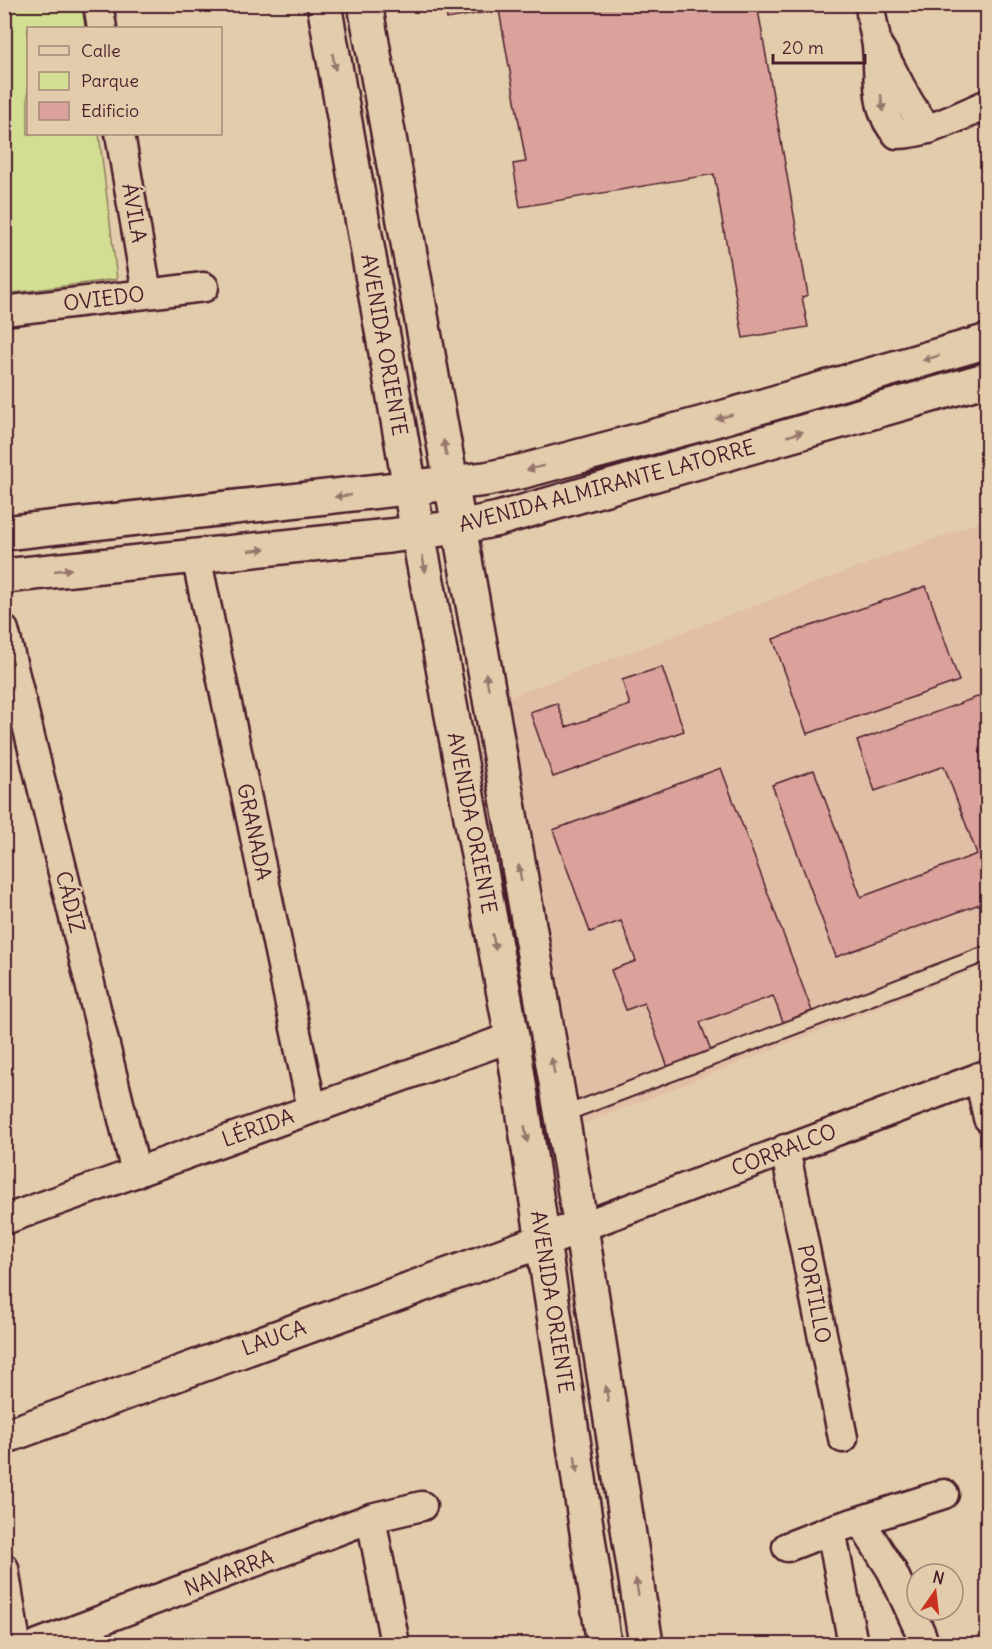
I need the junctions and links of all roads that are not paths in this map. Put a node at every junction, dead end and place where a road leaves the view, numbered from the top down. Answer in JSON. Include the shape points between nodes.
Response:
{"nodes":[{"id":1,"x":98,"y":4,"type":"edge"},
{"id":2,"x":324,"y":4,"type":"edge"},
{"id":3,"x":365,"y":4,"type":"edge"},
{"id":4,"x":870,"y":4,"type":"edge"},
{"id":5,"x":102,"y":27,"type":"edge"},
{"id":6,"x":987,"y":104,"type":"edge"},
{"id":7,"x":120,"y":135,"type":"edge"},
{"id":8,"x":204,"y":287,"type":"dead end"},
{"id":9,"x":147,"y":293,"type":"junction"},
{"id":10,"x":4,"y":312,"type":"edge"},
{"id":11,"x":987,"y":341,"type":"edge"},
{"id":12,"x":987,"y":379,"type":"edge"},
{"id":13,"x":451,"y":483,"type":"junction"},
{"id":14,"x":410,"y":489,"type":"junction"},
{"id":15,"x":459,"y":527,"type":"junction"},
{"id":16,"x":417,"y":532,"type":"junction"},
{"id":17,"x":4,"y":533,"type":"edge"},
{"id":18,"x":196,"y":556,"type":"junction"},
{"id":19,"x":4,"y":576,"type":"edge"},
{"id":20,"x":4,"y":630,"type":"edge"},
{"id":21,"x":987,"y":952,"type":"edge"},
{"id":22,"x":512,"y":1036,"type":"junction"},
{"id":23,"x":983,"y":1075,"type":"edge"},
{"id":24,"x":312,"y":1109,"type":"junction"},
{"id":25,"x":562,"y":1115,"type":"junction"},
{"id":26,"x":987,"y":1118,"type":"edge"},
{"id":27,"x":785,"y":1149,"type":"junction"},
{"id":28,"x":136,"y":1173,"type":"junction"},
{"id":29,"x":4,"y":1220,"type":"edge"},
{"id":30,"x":581,"y":1227,"type":"junction"},
{"id":31,"x":543,"y":1240,"type":"junction"},
{"id":32,"x":4,"y":1437,"type":"edge"},
{"id":33,"x":843,"y":1438,"type":"dead end"},
{"id":34,"x":944,"y":1494,"type":"dead end"},
{"id":35,"x":422,"y":1506,"type":"dead end"},
{"id":36,"x":371,"y":1518,"type":"junction"},
{"id":37,"x":861,"y":1522,"type":"junction"},
{"id":38,"x":831,"y":1530,"type":"junction"},
{"id":39,"x":787,"y":1547,"type":"dead end"},
{"id":40,"x":4,"y":1568,"type":"edge"},
{"id":41,"x":16,"y":1644,"type":"edge"},
{"id":42,"x":38,"y":1644,"type":"edge"},
{"id":43,"x":395,"y":1644,"type":"edge"},
{"id":44,"x":604,"y":1644,"type":"edge"},
{"id":45,"x":645,"y":1644,"type":"edge"},
{"id":46,"x":853,"y":1644,"type":"edge"},
{"id":47,"x":924,"y":1644,"type":"edge"}],
"edges":[{"from":1,"to":5,"type":"street"},
{"from":2,"to":14,"type":"main road","name":"AVENIDA ORIENTE","one_way":true},
{"from":13,"to":3,"type":"main road","name":"AVENIDA ORIENTE","one_way":true},
{"from":4,"to":6,"type":"street","via":[[877,44],[919,119],[929,129]]},
{"from":7,"to":9,"type":"street","name":"ÁVILA"},
{"from":8,"to":9,"type":"street","name":"OVIEDO"},
{"from":9,"to":10,"type":"street","name":"OVIEDO"},
{"from":11,"to":13,"type":"main road","name":"AVENIDA ALMIRANTE LATORRE","one_way":true,"via":[[524,471]]},
{"from":15,"to":12,"type":"main road","name":"AVENIDA ALMIRANTE LATORRE","one_way":true},
{"from":13,"to":14,"type":"main road","name":"AVENIDA ALMIRANTE LATORRE"},
{"from":13,"to":15,"type":"main road","name":"AVENIDA ORIENTE"},
{"from":14,"to":16,"type":"main road","name":"AVENIDA ORIENTE"},
{"from":14,"to":17,"type":"main road","name":"AVENIDA ALMIRANTE LATORRE","one_way":true},
{"from":15,"to":16,"type":"main road","name":"AVENIDA ALMIRANTE LATORRE"},
{"from":25,"to":15,"type":"main road","name":"AVENIDA ORIENTE","one_way":true},
{"from":18,"to":16,"type":"main road","name":"AVENIDA ALMIRANTE LATORRE","one_way":true},
{"from":16,"to":22,"type":"main road","name":"AVENIDA ORIENTE","one_way":true},
{"from":19,"to":18,"type":"main road","name":"AVENIDA ALMIRANTE LATORRE","one_way":true},
{"from":18,"to":24,"type":"street","name":"GRANADA"},
{"from":20,"to":28,"type":"street","name":"CÁDIZ"},
{"from":21,"to":25,"type":"lane"},
{"from":22,"to":24,"type":"street","name":"LÉRIDA"},
{"from":22,"to":31,"type":"main road","name":"AVENIDA ORIENTE","one_way":true},
{"from":23,"to":26,"type":"street"},
{"from":23,"to":27,"type":"street","name":"CORRALCO"},
{"from":24,"to":28,"type":"street","name":"LÉRIDA"},
{"from":25,"to":30,"type":"main road","name":"AVENIDA ORIENTE"},
{"from":27,"to":30,"type":"street","name":"CORRALCO"},
{"from":27,"to":33,"type":"street","name":"PORTILLO"},
{"from":28,"to":29,"type":"street","name":"LÉRIDA"},
{"from":30,"to":31,"type":"main road","name":"LAUCA"},
{"from":45,"to":30,"type":"main road","name":"AVENIDA ORIENTE","one_way":true},
{"from":31,"to":32,"type":"main road","name":"LAUCA"},
{"from":31,"to":44,"type":"main road","name":"AVENIDA ORIENTE","one_way":true},
{"from":34,"to":37,"type":"street"},
{"from":35,"to":36,"type":"street","name":"NAVARRA"},
{"from":36,"to":42,"type":"street","name":"NAVARRA"},
{"from":36,"to":43,"type":"street"},
{"from":37,"to":38,"type":"street"},
{"from":37,"to":47,"type":"street","via":[[892,1571]]},
{"from":38,"to":39,"type":"street"},
{"from":38,"to":46,"type":"street"},
{"from":40,"to":41,"type":"street"}]}
